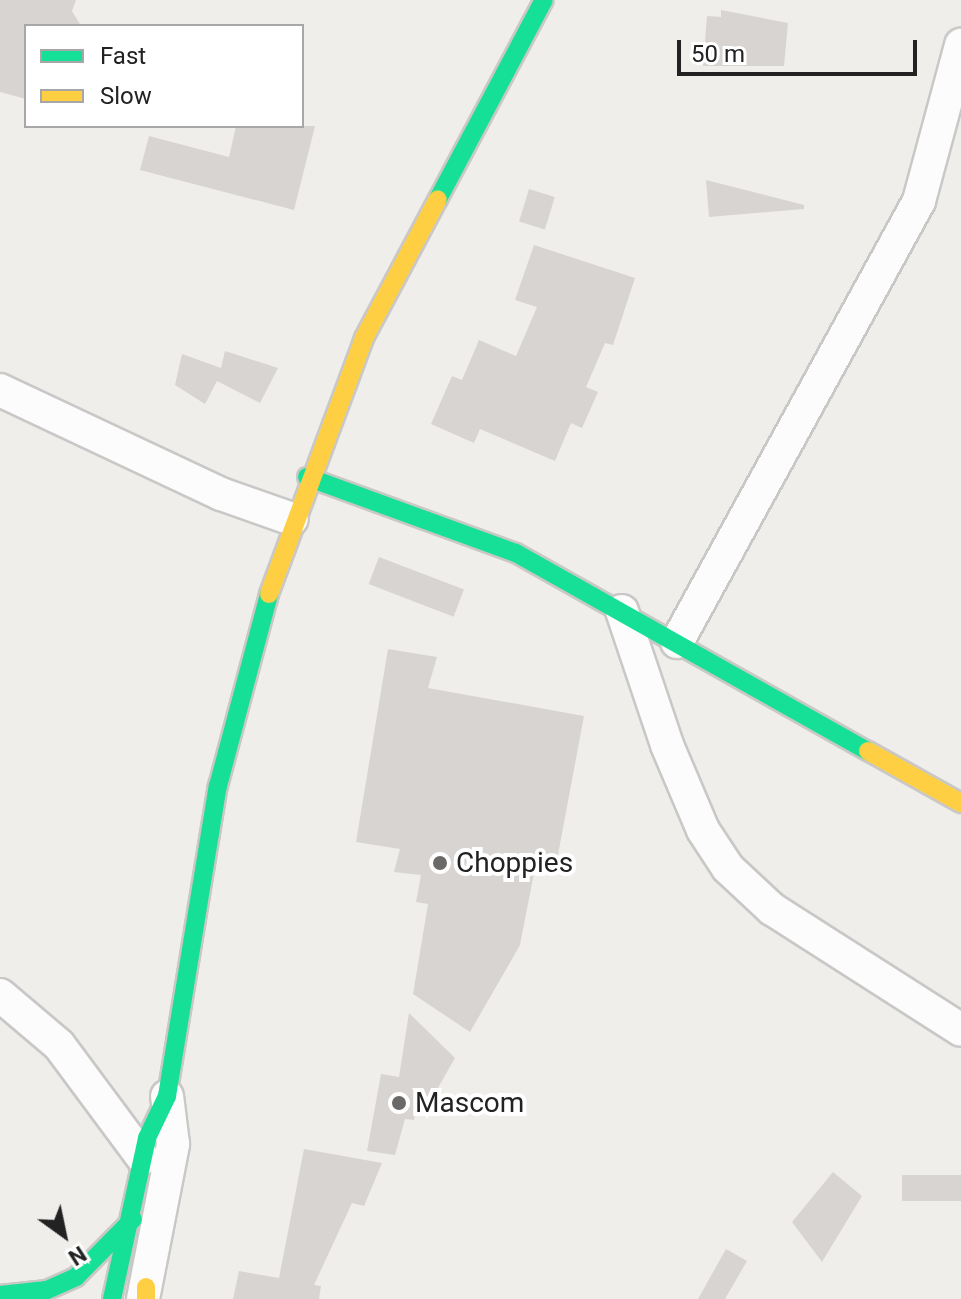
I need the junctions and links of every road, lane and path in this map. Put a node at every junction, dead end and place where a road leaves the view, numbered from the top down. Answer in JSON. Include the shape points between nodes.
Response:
{"nodes":[{"id":1,"x":544,"y":0,"type":"edge"},
{"id":2,"x":961,"y":45,"type":"edge"},
{"id":3,"x":0,"y":390,"type":"edge"},
{"id":4,"x":307,"y":477,"type":"junction"},
{"id":5,"x":292,"y":519,"type":"junction"},
{"id":6,"x":622,"y":611,"type":"junction"},
{"id":7,"x":677,"y":642,"type":"junction"},
{"id":8,"x":961,"y":803,"type":"edge"},
{"id":9,"x":0,"y":995,"type":"edge"},
{"id":10,"x":961,"y":1030,"type":"edge"},
{"id":11,"x":167,"y":1096,"type":"junction"},
{"id":12,"x":143,"y":1158,"type":"junction"},
{"id":13,"x":133,"y":1219,"type":"junction"},
{"id":14,"x":0,"y":1295,"type":"edge"},
{"id":15,"x":145,"y":1295,"type":"edge"},
{"id":16,"x":112,"y":1299,"type":"edge"}],
"edges":[{"from":1,"to":4,"type":"street","via":[[399,266]]},
{"from":2,"to":7,"type":"street","via":[[919,201]]},
{"from":3,"to":5,"type":"street","via":[[221,494]]},
{"from":4,"to":5,"type":"street"},
{"from":4,"to":6,"type":"street","via":[[516,553]]},
{"from":5,"to":11,"type":"street","via":[[218,786]]},
{"from":6,"to":7,"type":"street"},
{"from":6,"to":10,"type":"street","via":[[667,745],[703,830],[728,868],[772,909]]},
{"from":7,"to":8,"type":"street"},
{"from":9,"to":12,"type":"street","via":[[67,1055]]},
{"from":11,"to":12,"type":"street"},
{"from":11,"to":15,"type":"street","via":[[173,1144]]},
{"from":12,"to":13,"type":"street"},
{"from":13,"to":14,"type":"street","via":[[76,1277],[47,1290]]},
{"from":13,"to":16,"type":"street"}]}
